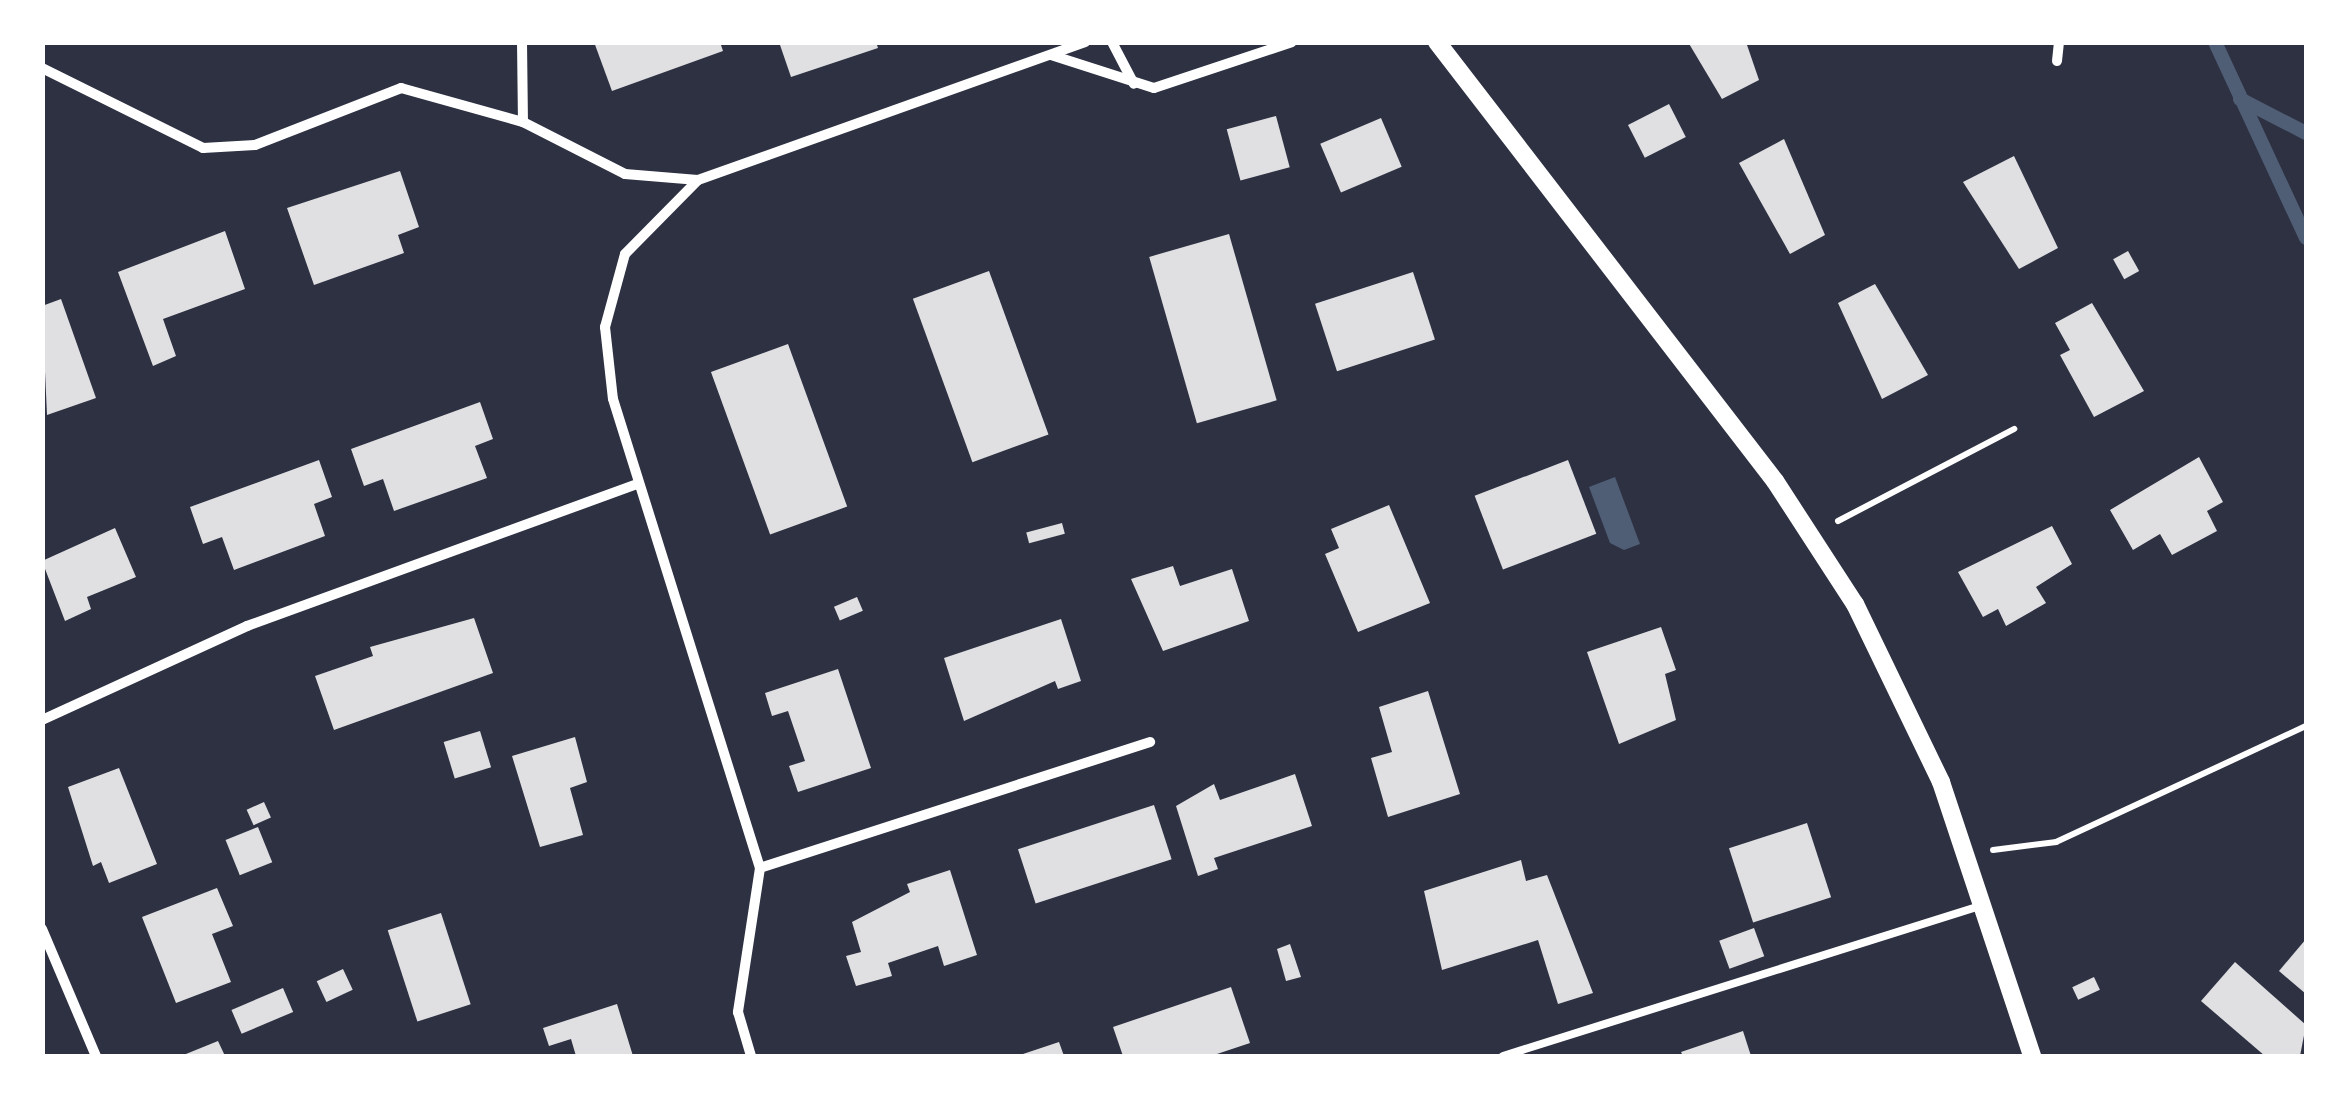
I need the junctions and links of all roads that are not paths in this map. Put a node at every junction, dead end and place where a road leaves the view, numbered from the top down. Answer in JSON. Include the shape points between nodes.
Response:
{"nodes":[{"id":1,"x":522,"y":42,"type":"edge"},
{"id":2,"x":1085,"y":42,"type":"edge"},
{"id":3,"x":1112,"y":42,"type":"edge"},
{"id":4,"x":1292,"y":42,"type":"edge"},
{"id":5,"x":1437,"y":42,"type":"edge"},
{"id":6,"x":2059,"y":42,"type":"edge"},
{"id":7,"x":1050,"y":55,"type":"junction"},
{"id":8,"x":2058,"y":62,"type":"dead end"},
{"id":9,"x":42,"y":68,"type":"edge"},
{"id":10,"x":1135,"y":86,"type":"junction"},
{"id":11,"x":523,"y":122,"type":"junction"},
{"id":12,"x":698,"y":180,"type":"junction"},
{"id":13,"x":639,"y":483,"type":"junction"},
{"id":14,"x":42,"y":720,"type":"edge"},
{"id":15,"x":1150,"y":742,"type":"dead end"},
{"id":16,"x":760,"y":868,"type":"junction"},
{"id":17,"x":1987,"y":904,"type":"junction"},
{"id":18,"x":42,"y":928,"type":"edge"},
{"id":19,"x":96,"y":1056,"type":"edge"},
{"id":20,"x":751,"y":1056,"type":"edge"},
{"id":21,"x":1503,"y":1056,"type":"edge"},
{"id":22,"x":2032,"y":1056,"type":"edge"}],
"edges":[{"from":1,"to":11,"type":"street"},
{"from":2,"to":7,"type":"street"},
{"from":3,"to":10,"type":"street"},
{"from":4,"to":10,"type":"street","via":[[1175,83]]},
{"from":5,"to":17,"type":"street","via":[[1812,534],[1912,712]]},
{"from":6,"to":8,"type":"street"},
{"from":7,"to":10,"type":"street"},
{"from":7,"to":12,"type":"street"},
{"from":9,"to":11,"type":"street","via":[[203,148],[256,145],[401,88]]},
{"from":11,"to":12,"type":"street","via":[[625,174]]},
{"from":12,"to":13,"type":"street","via":[[625,254],[605,327],[613,399]]},
{"from":13,"to":14,"type":"street","via":[[247,626]]},
{"from":13,"to":16,"type":"street"},
{"from":15,"to":16,"type":"street"},
{"from":16,"to":20,"type":"street","via":[[738,1012]]},
{"from":17,"to":21,"type":"lane"},
{"from":17,"to":22,"type":"street"},
{"from":18,"to":19,"type":"street"}]}
